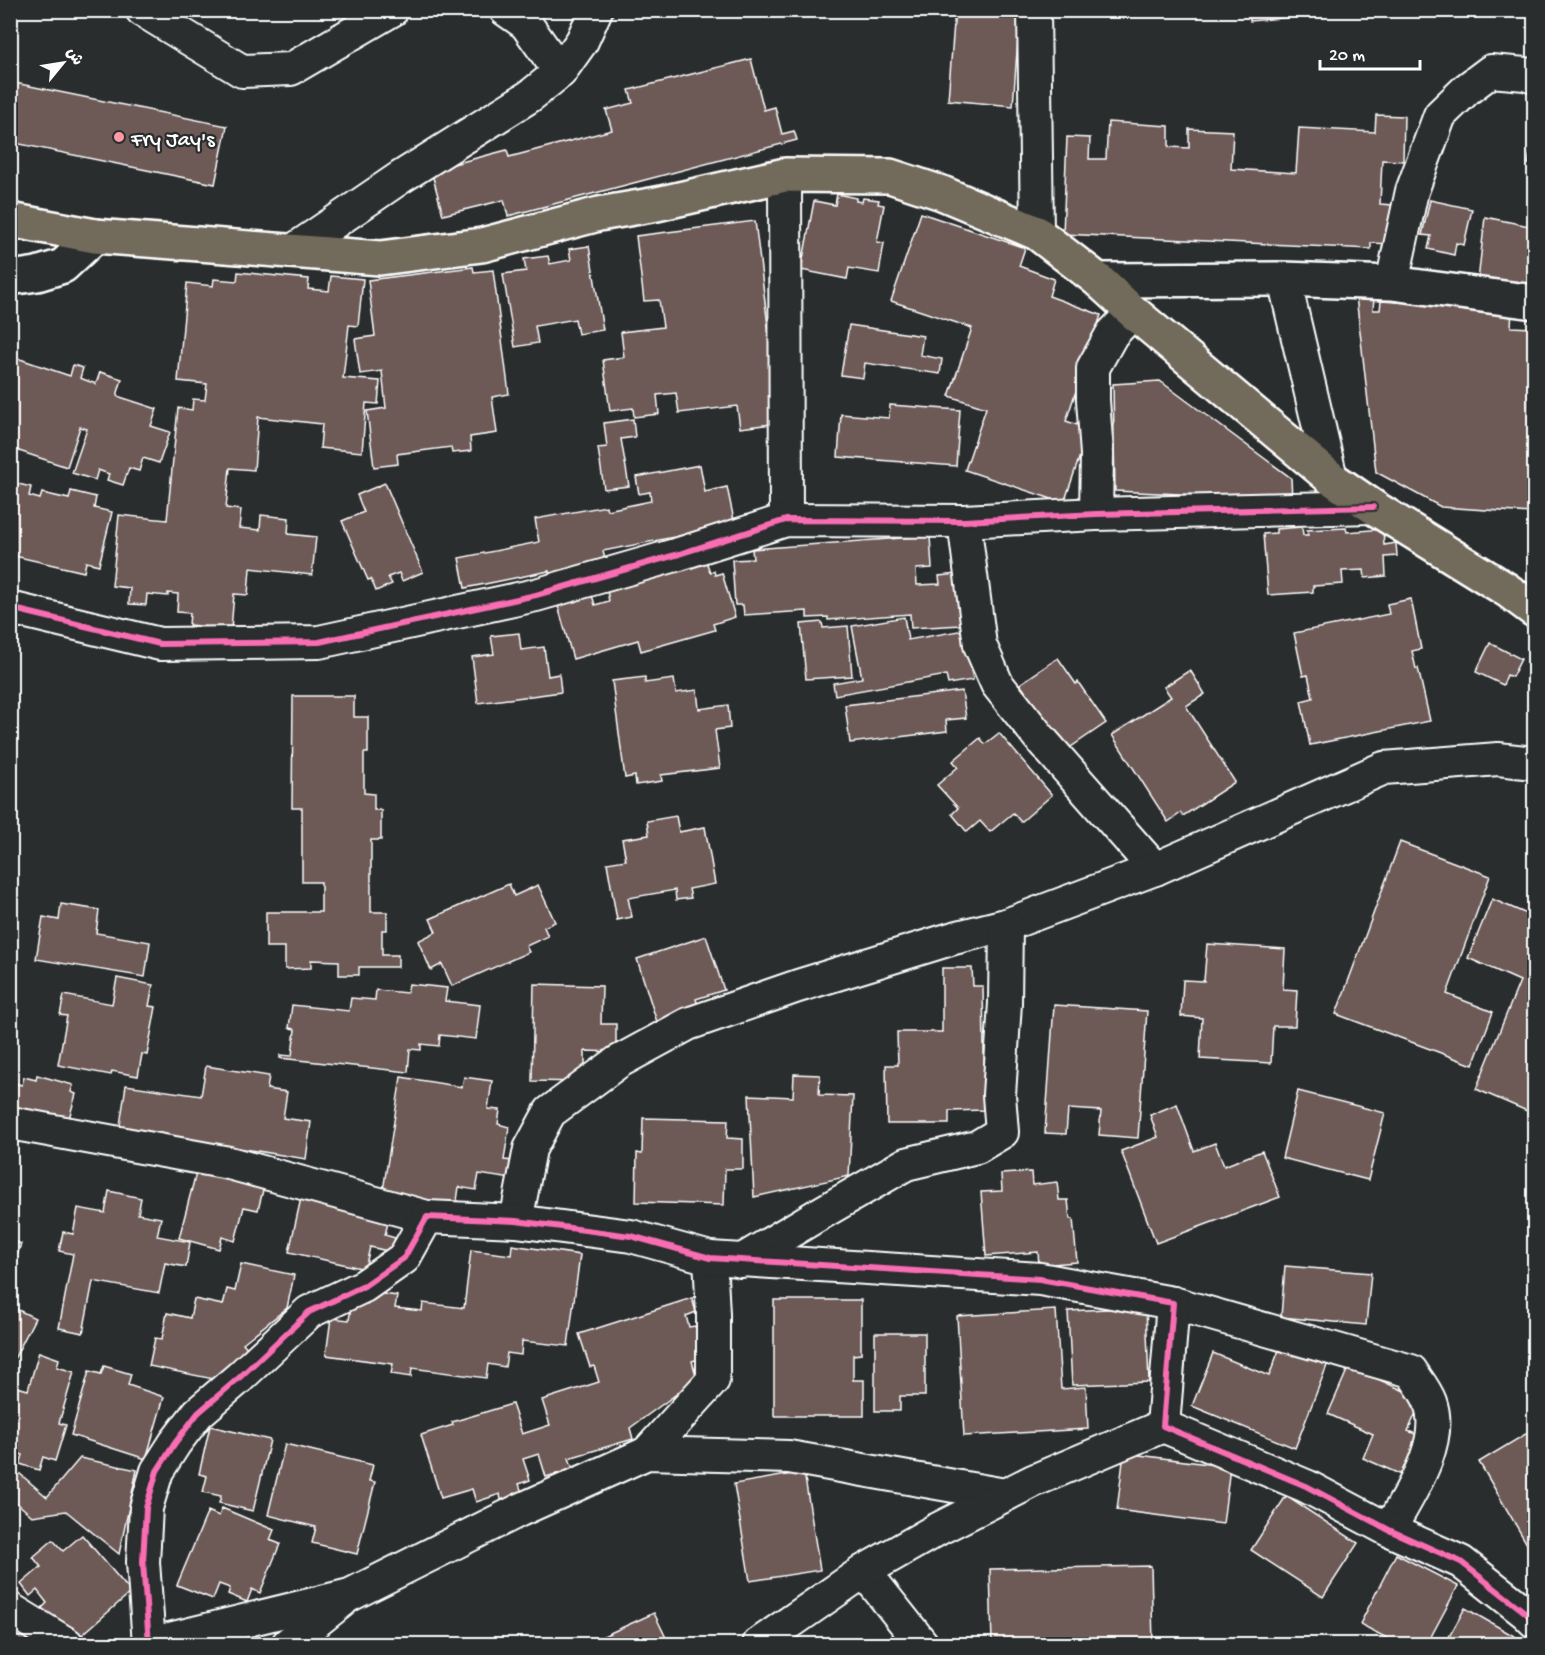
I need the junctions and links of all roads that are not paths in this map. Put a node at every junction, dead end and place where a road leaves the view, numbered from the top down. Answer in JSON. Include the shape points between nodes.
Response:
{"nodes":[{"id":1,"x":142,"y":10,"type":"edge"},
{"id":2,"x":392,"y":10,"type":"edge"},
{"id":3,"x":506,"y":10,"type":"edge"},
{"id":4,"x":596,"y":10,"type":"edge"},
{"id":5,"x":1035,"y":10,"type":"edge"},
{"id":6,"x":560,"y":72,"type":"junction"},
{"id":7,"x":1534,"y":77,"type":"edge"},
{"id":8,"x":785,"y":175,"type":"junction"},
{"id":9,"x":10,"y":220,"type":"edge"},
{"id":10,"x":1037,"y":233,"type":"junction"},
{"id":11,"x":95,"y":236,"type":"junction"},
{"id":12,"x":291,"y":252,"type":"junction"},
{"id":13,"x":10,"y":278,"type":"edge"},
{"id":14,"x":1284,"y":279,"type":"junction"},
{"id":15,"x":1098,"y":280,"type":"junction"},
{"id":16,"x":1392,"y":283,"type":"junction"},
{"id":17,"x":1534,"y":302,"type":"edge"},
{"id":18,"x":1133,"y":312,"type":"junction"},
{"id":19,"x":1331,"y":478,"type":"junction"},
{"id":20,"x":1373,"y":507,"type":"junction"},
{"id":21,"x":1096,"y":514,"type":"junction"},
{"id":22,"x":786,"y":520,"type":"junction"},
{"id":23,"x":964,"y":521,"type":"junction"},
{"id":24,"x":10,"y":608,"type":"edge"},
{"id":25,"x":1534,"y":610,"type":"edge"},
{"id":26,"x":1534,"y":763,"type":"edge"},
{"id":27,"x":1155,"y":869,"type":"junction"},
{"id":28,"x":1006,"y":926,"type":"junction"},
{"id":29,"x":10,"y":1123,"type":"edge"},
{"id":30,"x":427,"y":1217,"type":"junction"},
{"id":31,"x":516,"y":1221,"type":"junction"},
{"id":32,"x":710,"y":1258,"type":"junction"},
{"id":33,"x":741,"y":1261,"type":"junction"},
{"id":34,"x":1173,"y":1303,"type":"junction"},
{"id":35,"x":1163,"y":1426,"type":"junction"},
{"id":36,"x":646,"y":1453,"type":"junction"},
{"id":37,"x":1005,"y":1495,"type":"junction"},
{"id":38,"x":1389,"y":1530,"type":"junction"},
{"id":39,"x":864,"y":1572,"type":"junction"},
{"id":40,"x":350,"y":1595,"type":"junction"},
{"id":41,"x":10,"y":1610,"type":"edge"},
{"id":42,"x":1534,"y":1622,"type":"edge"},
{"id":43,"x":67,"y":1644,"type":"edge"},
{"id":44,"x":149,"y":1644,"type":"edge"},
{"id":45,"x":288,"y":1644,"type":"edge"},
{"id":46,"x":759,"y":1644,"type":"edge"},
{"id":47,"x":922,"y":1644,"type":"edge"}],
"edges":[{"from":1,"to":2,"type":"street","via":[[242,71],[291,69]]},
{"from":3,"to":6,"type":"street","via":[[526,24]]},
{"from":4,"to":6,"type":"street","via":[[582,42]]},
{"from":5,"to":10,"type":"street"},
{"from":6,"to":12,"type":"street","via":[[530,96]]},
{"from":7,"to":16,"type":"street","via":[[1491,71],[1440,115],[1412,191]]},
{"from":8,"to":10,"type":"main road","via":[[890,176]]},
{"from":8,"to":12,"type":"main road","via":[[599,214],[482,245],[380,258]]},
{"from":8,"to":22,"type":"street"},
{"from":9,"to":11,"type":"main road"},
{"from":10,"to":15,"type":"main road"},
{"from":11,"to":12,"type":"main road"},
{"from":11,"to":13,"type":"street","via":[[63,266]]},
{"from":14,"to":15,"type":"street"},
{"from":14,"to":16,"type":"street"},
{"from":14,"to":19,"type":"street"},
{"from":15,"to":18,"type":"main road"},
{"from":16,"to":17,"type":"street"},
{"from":18,"to":19,"type":"main road"},
{"from":18,"to":21,"type":"street","via":[[1112,334],[1093,368]]},
{"from":19,"to":20,"type":"main road"},
{"from":20,"to":21,"type":"street"},
{"from":20,"to":25,"type":"main road"},
{"from":21,"to":23,"type":"street"},
{"from":22,"to":23,"type":"street"},
{"from":22,"to":24,"type":"street","via":[[536,595],[320,642],[160,644]]},
{"from":23,"to":27,"type":"street","via":[[980,645],[997,684]]},
{"from":26,"to":27,"type":"street","via":[[1498,759],[1384,768]]},
{"from":27,"to":28,"type":"street"},
{"from":28,"to":31,"type":"street","via":[[809,982],[688,1024],[618,1062],[550,1112],[530,1149]]},
{"from":28,"to":33,"type":"street","via":[[999,1095],[1002,1132],[977,1147],[906,1164]]},
{"from":29,"to":30,"type":"street","via":[[229,1163]]},
{"from":30,"to":31,"type":"street"},
{"from":30,"to":44,"type":"street","via":[[404,1258],[364,1286],[309,1312],[198,1413],[175,1443],[158,1471],[146,1508],[143,1562]]},
{"from":31,"to":32,"type":"street","via":[[631,1236]]},
{"from":32,"to":33,"type":"street"},
{"from":32,"to":36,"type":"street","via":[[713,1380]]},
{"from":33,"to":34,"type":"street","via":[[1040,1278]]},
{"from":34,"to":35,"type":"street"},
{"from":34,"to":38,"type":"street","via":[[1411,1371],[1430,1401],[1435,1427],[1421,1472]]},
{"from":35,"to":37,"type":"street"},
{"from":35,"to":38,"type":"street","via":[[1306,1486]]},
{"from":36,"to":37,"type":"street","via":[[789,1457]]},
{"from":36,"to":40,"type":"street","via":[[520,1510]]},
{"from":37,"to":39,"type":"street"},
{"from":38,"to":42,"type":"street","via":[[1461,1562]]},
{"from":39,"to":46,"type":"street"},
{"from":39,"to":47,"type":"street"},
{"from":40,"to":44,"type":"street"},
{"from":40,"to":45,"type":"street"},
{"from":41,"to":43,"type":"street"}]}
